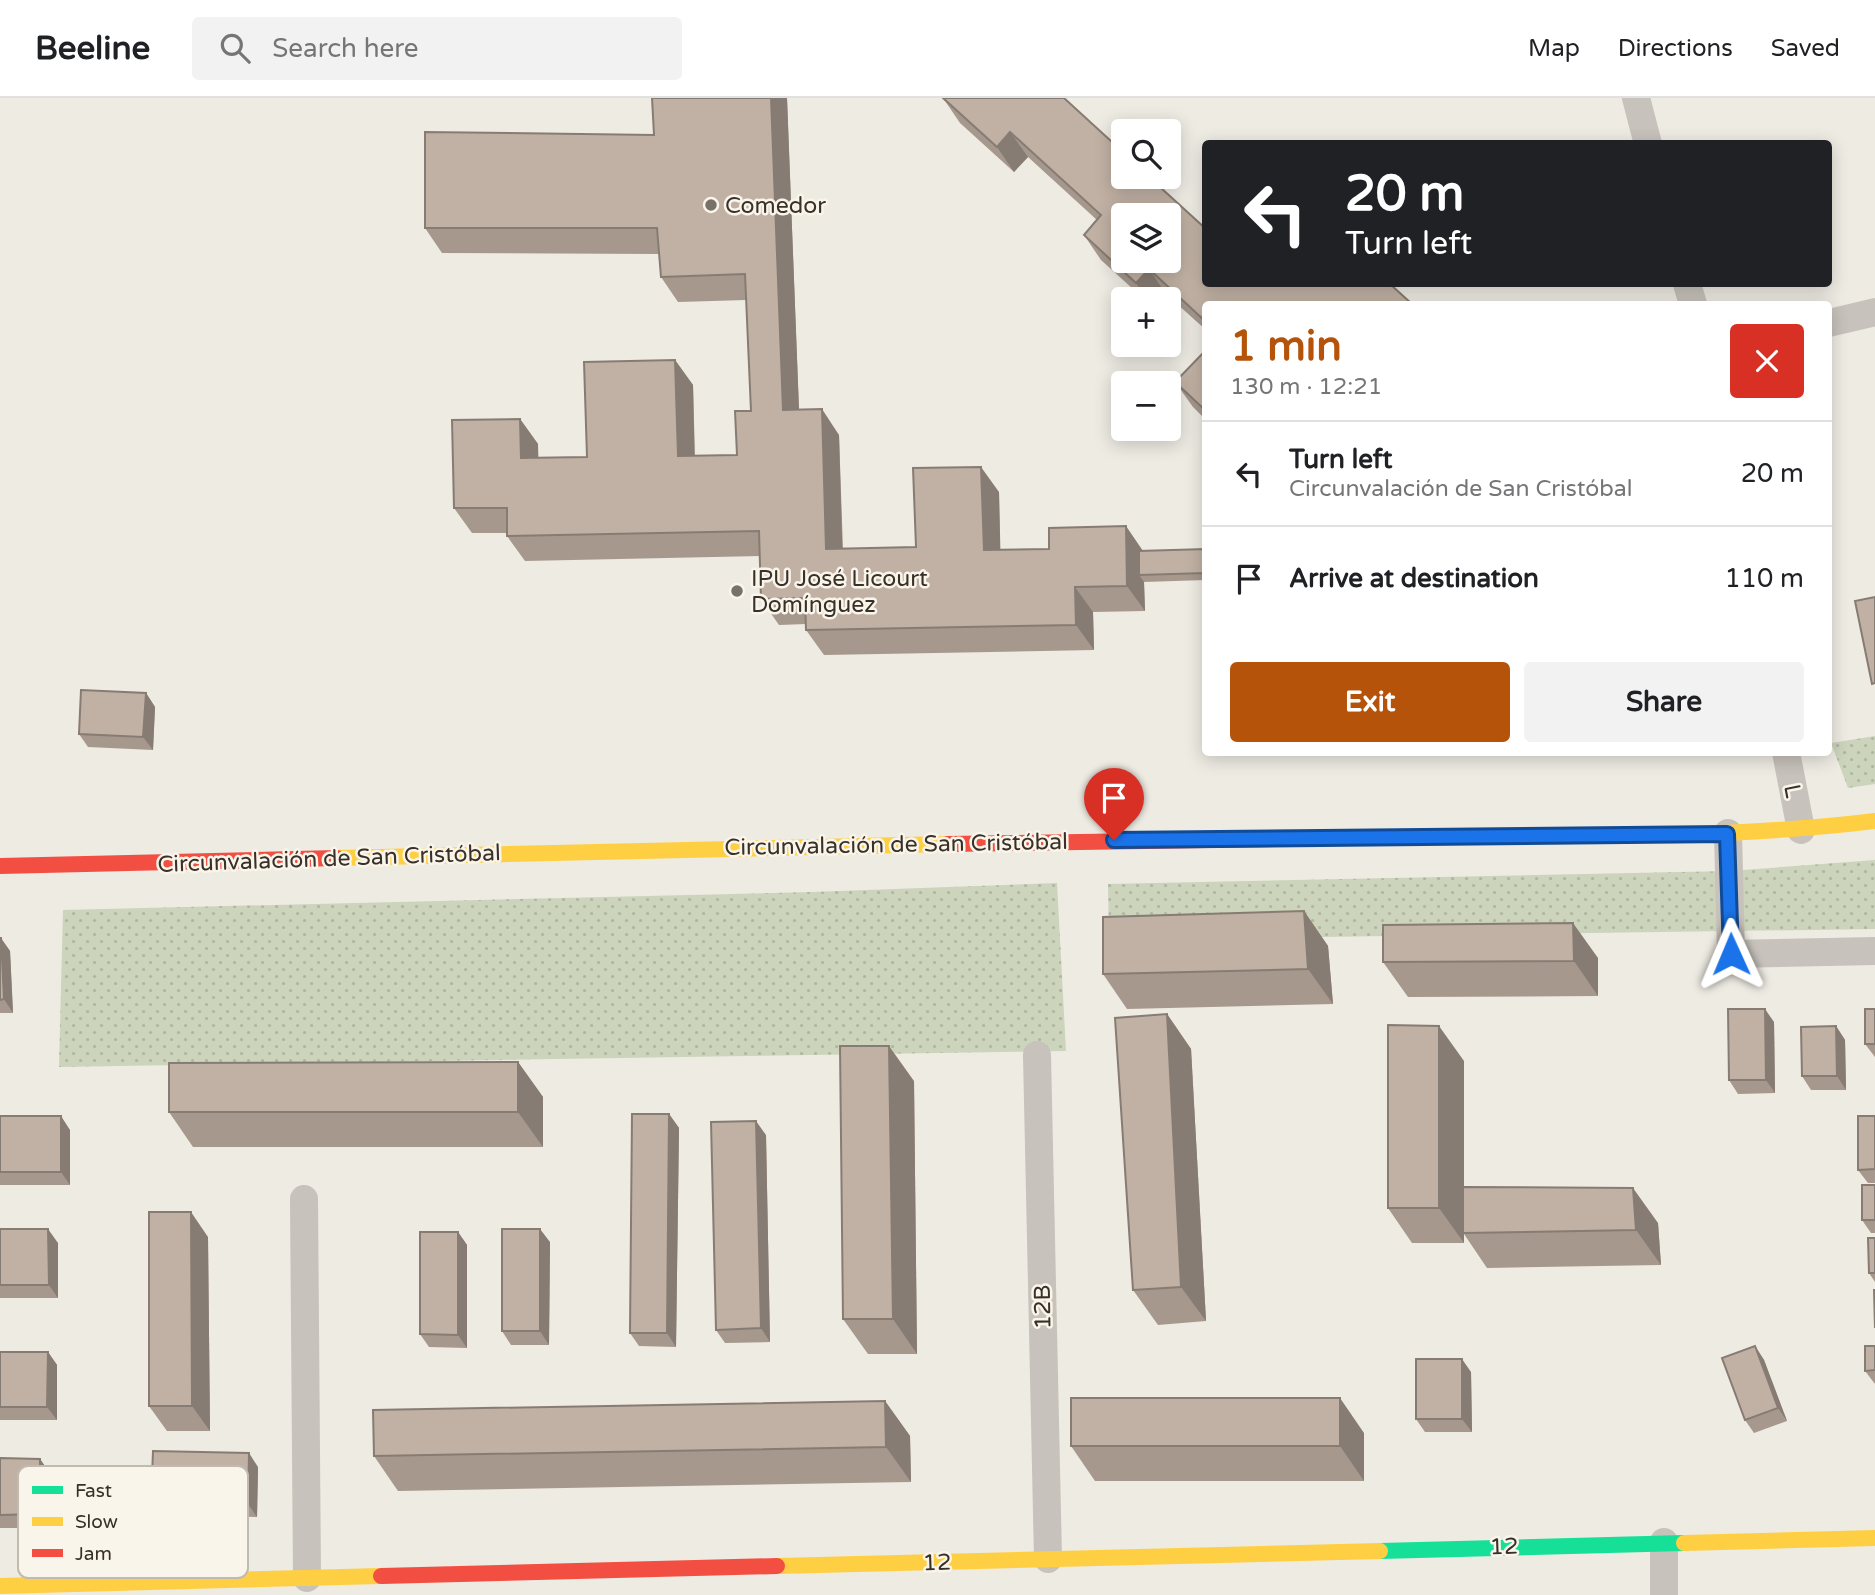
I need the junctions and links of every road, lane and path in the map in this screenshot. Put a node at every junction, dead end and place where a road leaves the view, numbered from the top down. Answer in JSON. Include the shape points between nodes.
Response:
{"nodes":[{"id":1,"x":1636,"y":98,"type":"edge"},
{"id":2,"x":1647,"y":140,"type":"edge"},
{"id":3,"x":1875,"y":312,"type":"edge"},
{"id":4,"x":1832,"y":322,"type":"edge"},
{"id":5,"x":1787,"y":756,"type":"edge"},
{"id":6,"x":1875,"y":821,"type":"edge"},
{"id":7,"x":1801,"y":830,"type":"junction"},
{"id":8,"x":1727,"y":834,"type":"junction"},
{"id":9,"x":0,"y":866,"type":"edge"},
{"id":10,"x":1875,"y":951,"type":"edge"},
{"id":11,"x":1037,"y":1055,"type":"dead end"},
{"id":12,"x":304,"y":1199,"type":"dead end"},
{"id":13,"x":1875,"y":1538,"type":"edge"},
{"id":14,"x":1664,"y":1542,"type":"junction"},
{"id":15,"x":1048,"y":1559,"type":"junction"},
{"id":16,"x":307,"y":1577,"type":"junction"},
{"id":17,"x":0,"y":1586,"type":"edge"},
{"id":18,"x":40,"y":1590,"type":"edge"},
{"id":19,"x":1664,"y":1595,"type":"edge"}],
"edges":[{"from":1,"to":2,"type":"street"},
{"from":3,"to":4,"type":"street"},
{"from":5,"to":7,"type":"street","name":"L"},
{"from":6,"to":7,"type":"street","name":"Circunvalación de San Cristóbal"},
{"from":7,"to":8,"type":"street","name":"Circunvalación de San Cristóbal"},
{"from":8,"to":9,"type":"street","name":"Circunvalación de San Cristóbal","via":[[797,845]]},
{"from":8,"to":10,"type":"street","via":[[1731,954]]},
{"from":11,"to":15,"type":"street","name":"12B"},
{"from":12,"to":16,"type":"street"},
{"from":13,"to":14,"type":"street","name":"12"},
{"from":14,"to":15,"type":"street","name":"12"},
{"from":14,"to":19,"type":"street"},
{"from":15,"to":16,"type":"street","name":"12"},
{"from":16,"to":18,"type":"street","name":"12"},
{"from":17,"to":18,"type":"street","name":"12"}]}
